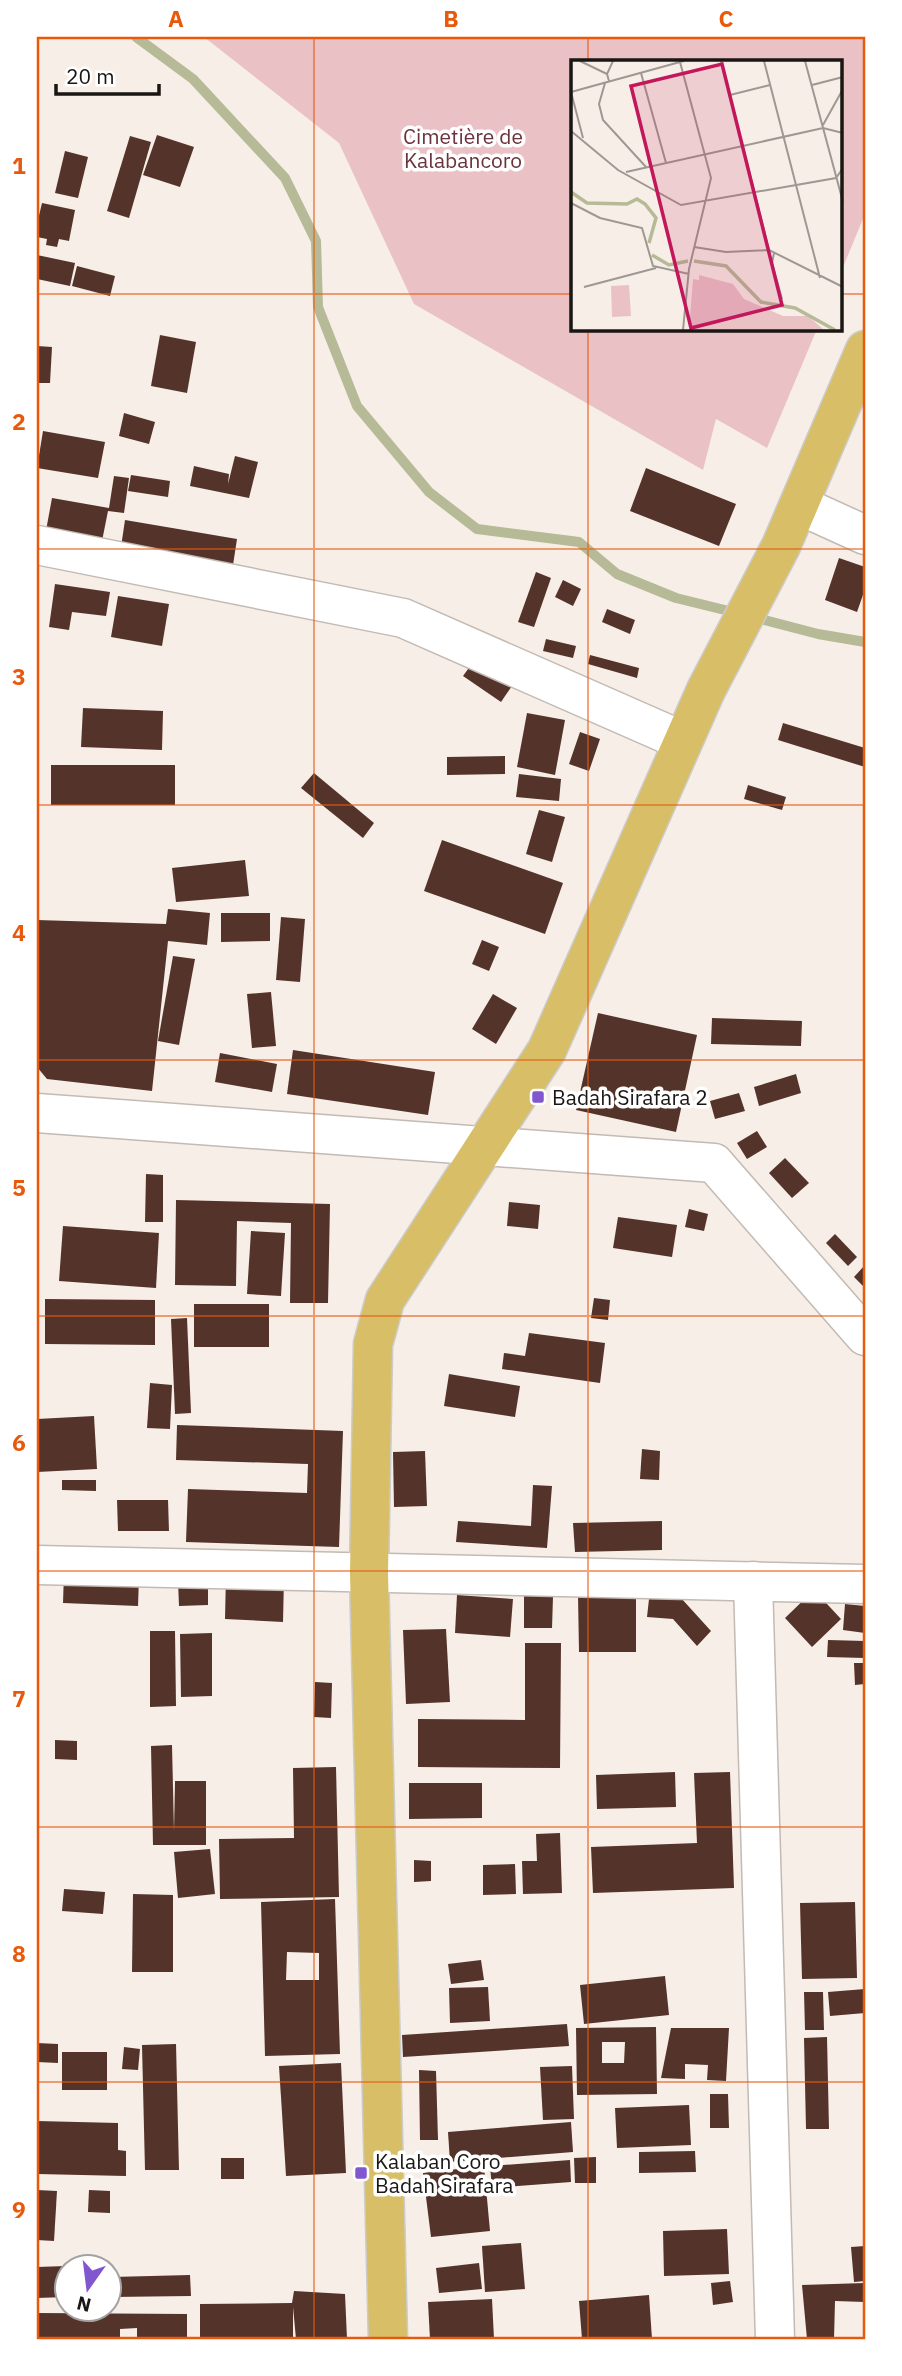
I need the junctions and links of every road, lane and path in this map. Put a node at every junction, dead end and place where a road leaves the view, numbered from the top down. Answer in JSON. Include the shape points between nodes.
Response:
{"nodes":[{"id":1,"x":865,"y":350,"type":"edge"},
{"id":2,"x":799,"y":505,"type":"junction"},
{"id":3,"x":865,"y":535,"type":"edge"},
{"id":4,"x":37,"y":545,"type":"edge"},
{"id":5,"x":684,"y":741,"type":"junction"},
{"id":6,"x":37,"y":1113,"type":"edge"},
{"id":7,"x":486,"y":1146,"type":"junction"},
{"id":8,"x":865,"y":1336,"type":"edge"},
{"id":9,"x":37,"y":1565,"type":"edge"},
{"id":10,"x":369,"y":1573,"type":"junction"},
{"id":11,"x":753,"y":1581,"type":"junction"},
{"id":12,"x":865,"y":1584,"type":"edge"},
{"id":13,"x":388,"y":2339,"type":"edge"},
{"id":14,"x":775,"y":2339,"type":"edge"}],
"edges":[{"from":1,"to":2,"type":"main road"},
{"from":2,"to":3,"type":"street"},
{"from":2,"to":5,"type":"main road"},
{"from":4,"to":5,"type":"street","via":[[403,618]]},
{"from":5,"to":7,"type":"main road","via":[[547,1050]]},
{"from":6,"to":7,"type":"street"},
{"from":7,"to":8,"type":"street","via":[[714,1163]]},
{"from":7,"to":10,"type":"main road","via":[[385,1300],[373,1344]]},
{"from":9,"to":10,"type":"street"},
{"from":10,"to":11,"type":"street"},
{"from":10,"to":13,"type":"main road"},
{"from":11,"to":12,"type":"street"},
{"from":11,"to":14,"type":"street"}]}
